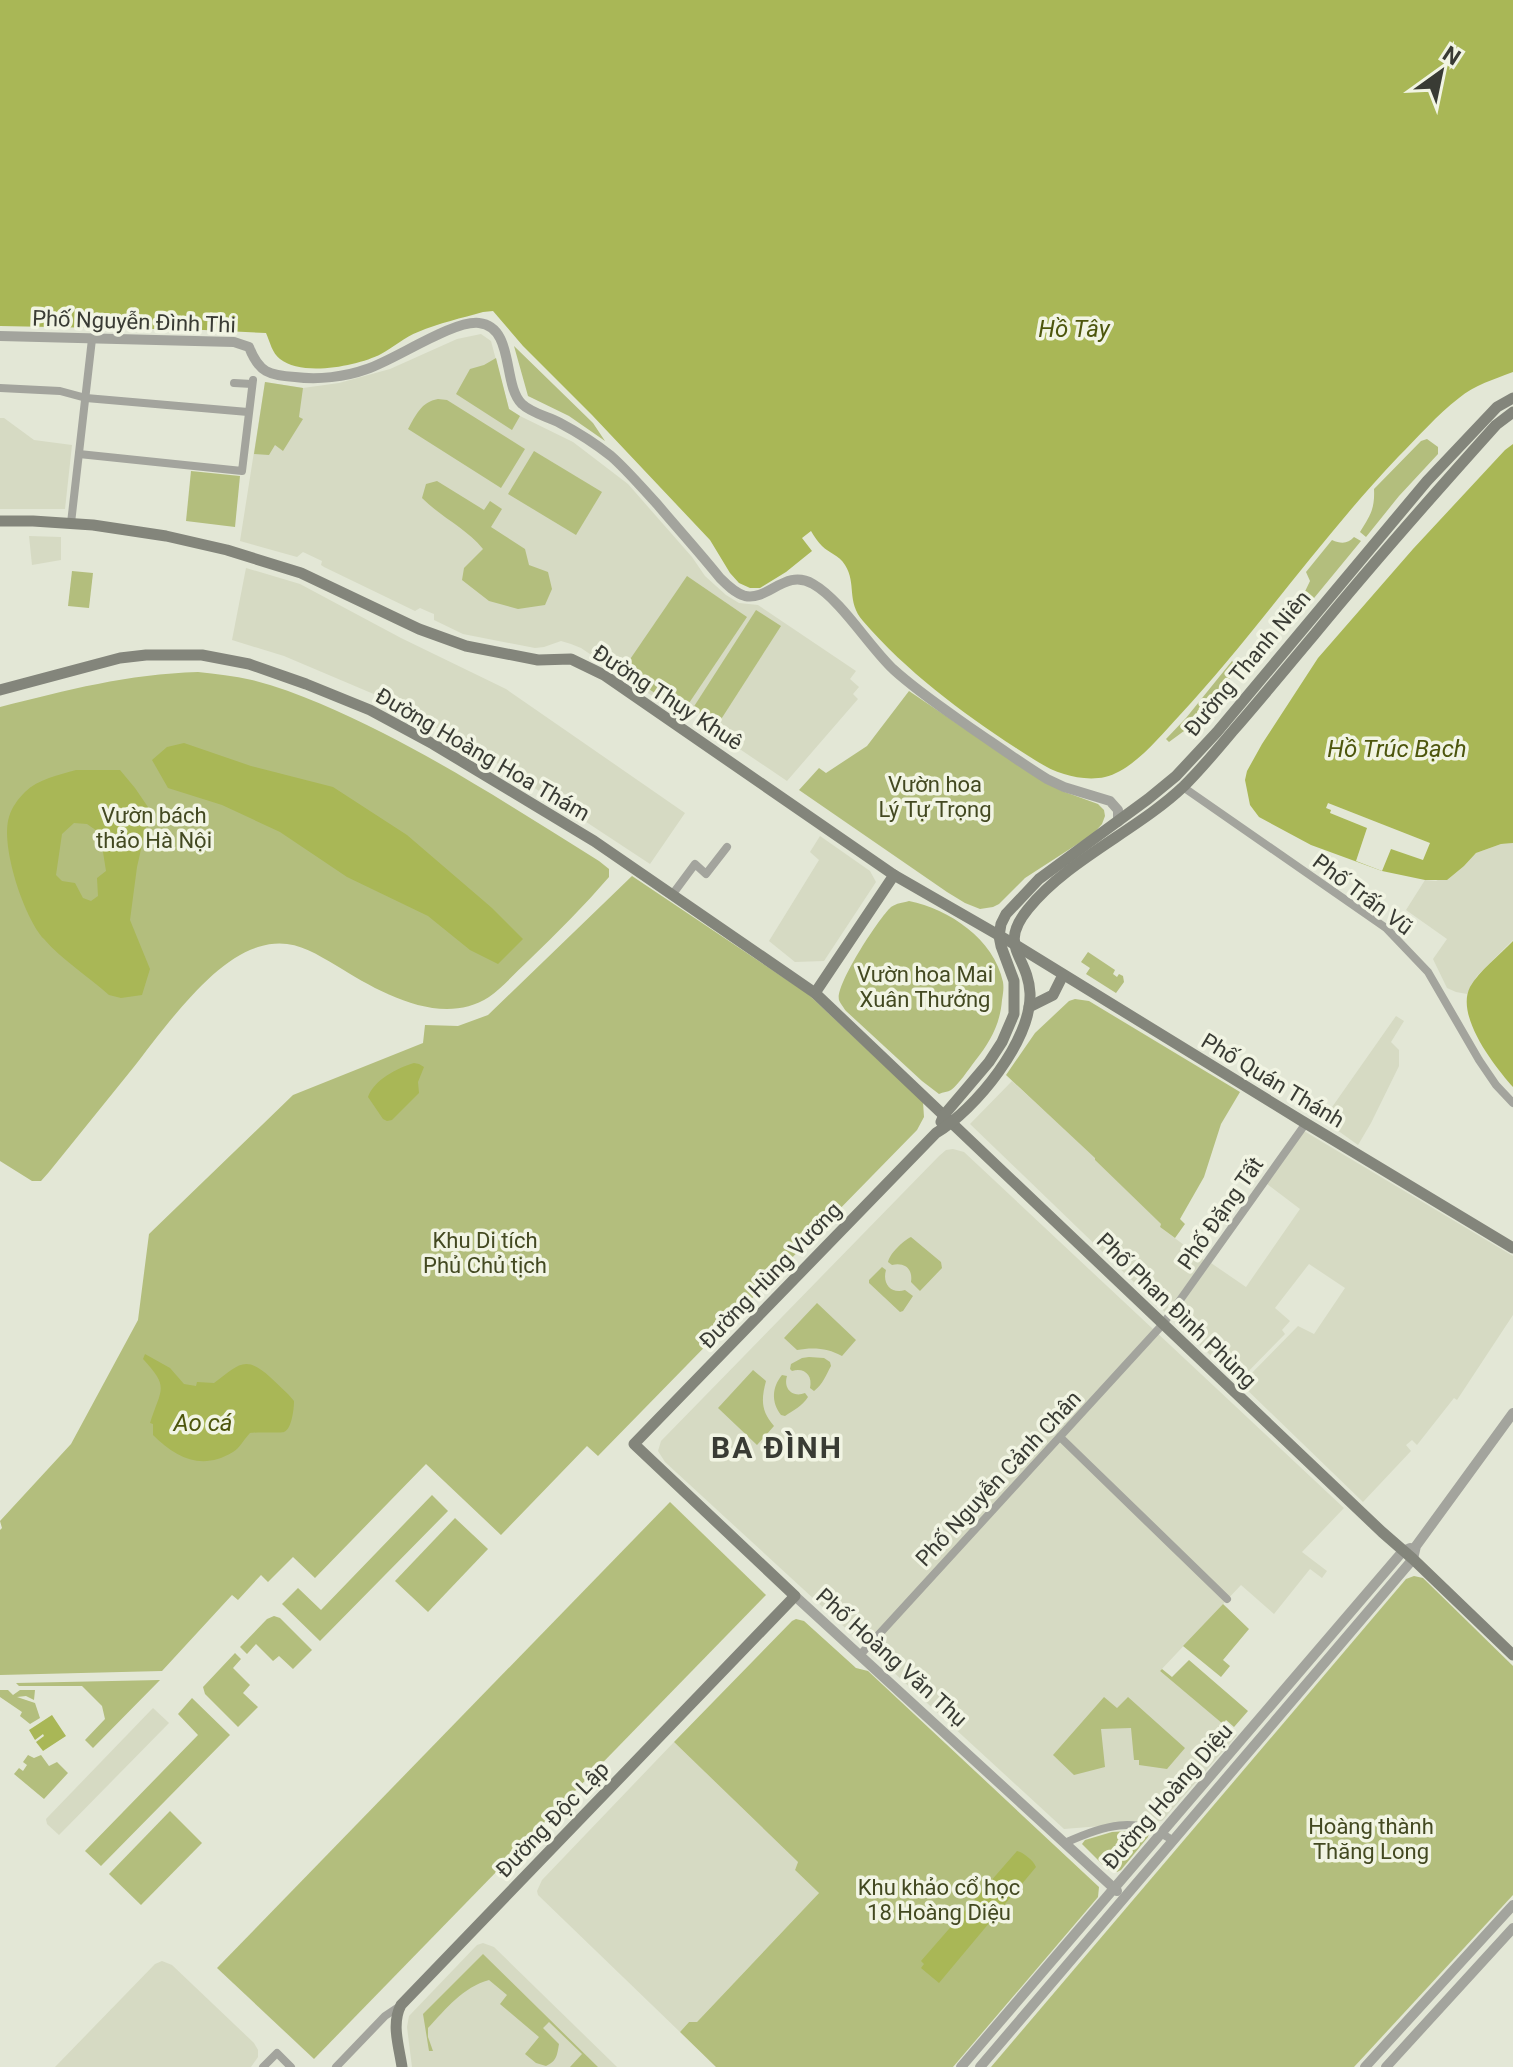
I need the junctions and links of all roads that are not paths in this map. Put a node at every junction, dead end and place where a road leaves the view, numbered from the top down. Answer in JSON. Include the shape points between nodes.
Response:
{"nodes":[{"id":1,"x":0,"y":336,"type":"edge"},
{"id":2,"x":92,"y":339,"type":"junction"},
{"id":3,"x":234,"y":383,"type":"dead end"},
{"id":4,"x":0,"y":388,"type":"edge"},
{"id":5,"x":86,"y":398,"type":"junction"},
{"id":6,"x":1513,"y":398,"type":"edge"},
{"id":7,"x":248,"y":412,"type":"junction"},
{"id":8,"x":1513,"y":412,"type":"edge"},
{"id":9,"x":79,"y":454,"type":"junction"},
{"id":10,"x":0,"y":521,"type":"edge"},
{"id":11,"x":71,"y":523,"type":"junction"},
{"id":12,"x":0,"y":690,"type":"edge"},
{"id":13,"x":1183,"y":787,"type":"junction"},
{"id":14,"x":1118,"y":822,"type":"junction"},
{"id":15,"x":727,"y":847,"type":"dead end"},
{"id":16,"x":894,"y":875,"type":"junction"},
{"id":17,"x":672,"y":895,"type":"junction"},
{"id":18,"x":999,"y":936,"type":"junction"},
{"id":19,"x":1014,"y":944,"type":"junction"},
{"id":20,"x":1063,"y":975,"type":"junction"},
{"id":21,"x":815,"y":993,"type":"junction"},
{"id":22,"x":1029,"y":1007,"type":"junction"},
{"id":23,"x":1513,"y":1103,"type":"edge"},
{"id":24,"x":948,"y":1119,"type":"junction"},
{"id":25,"x":1306,"y":1123,"type":"junction"},
{"id":26,"x":1513,"y":1248,"type":"edge"},
{"id":27,"x":1163,"y":1324,"type":"junction"},
{"id":28,"x":1513,"y":1413,"type":"edge"},
{"id":29,"x":1060,"y":1437,"type":"junction"},
{"id":30,"x":634,"y":1444,"type":"joint"},
{"id":31,"x":1408,"y":1555,"type":"junction"},
{"id":32,"x":795,"y":1596,"type":"junction"},
{"id":33,"x":1227,"y":1599,"type":"dead end"},
{"id":34,"x":860,"y":1655,"type":"junction"},
{"id":35,"x":1513,"y":1655,"type":"edge"},
{"id":36,"x":1306,"y":1664,"type":"junction"},
{"id":37,"x":1316,"y":1673,"type":"junction"},
{"id":38,"x":1162,"y":1833,"type":"junction"},
{"id":39,"x":1173,"y":1841,"type":"junction"},
{"id":40,"x":1065,"y":1843,"type":"junction"},
{"id":41,"x":1115,"y":1888,"type":"junction"},
{"id":42,"x":1125,"y":1897,"type":"junction"},
{"id":43,"x":1513,"y":1905,"type":"edge"},
{"id":44,"x":1513,"y":1928,"type":"edge"},
{"id":45,"x":401,"y":2005,"type":"junction"},
{"id":46,"x":263,"y":2067,"type":"edge"},
{"id":47,"x":291,"y":2067,"type":"edge"},
{"id":48,"x":336,"y":2067,"type":"edge"},
{"id":49,"x":402,"y":2067,"type":"edge"},
{"id":50,"x":961,"y":2067,"type":"edge"},
{"id":51,"x":980,"y":2067,"type":"edge"},
{"id":52,"x":1365,"y":2067,"type":"edge"},
{"id":53,"x":1386,"y":2067,"type":"edge"}],
"edges":[{"from":1,"to":2,"type":"street","name":"Phố Nguyễn Đình Thi"},
{"from":2,"to":5,"type":"street"},
{"from":2,"to":14,"type":"street","name":"Phố Nguyễn Đình Thi","via":[[234,342],[249,347],[255,363],[268,372],[310,379],[368,369],[441,334],[480,323],[503,343],[517,398],[524,406],[610,455],[731,589],[753,596],[791,580],[814,585],[915,689],[1047,779],[1110,801],[1118,810]]},
{"from":3,"to":7,"type":"street","via":[[253,382]]},
{"from":4,"to":5,"type":"street"},
{"from":5,"to":7,"type":"street"},
{"from":5,"to":9,"type":"street"},
{"from":6,"to":14,"type":"main road","name":"Đường Thanh Niên","via":[[1486,417],[1402,509],[1197,754]]},
{"from":7,"to":9,"type":"street","via":[[242,471]]},
{"from":8,"to":13,"type":"main road","name":"Đường Thanh Niên","via":[[1428,500]]},
{"from":9,"to":11,"type":"street"},
{"from":10,"to":11,"type":"main road","name":"Đường Thụy Khuê"},
{"from":11,"to":16,"type":"main road","name":"Đường Thụy Khuê","via":[[166,536],[301,573],[466,646],[538,660],[571,659],[604,675]]},
{"from":12,"to":17,"type":"main road","name":"Đường Hoàng Hoa Thám","via":[[146,655],[202,655],[249,664],[370,710],[433,744]]},
{"from":13,"to":19,"type":"main road","name":"Đường Thanh Niên","via":[[1042,893],[1016,924]]},
{"from":13,"to":23,"type":"street","name":"Phố Trấn Vũ","via":[[1386,928],[1428,972],[1479,1060]]},
{"from":14,"to":18,"type":"main road","name":"Đường Thanh Niên","via":[[1029,887],[1006,914]]},
{"from":15,"to":17,"type":"street","via":[[706,874],[695,864]]},
{"from":16,"to":18,"type":"main road","name":"Đường Thụy Khuê"},
{"from":16,"to":21,"type":"main road"},
{"from":17,"to":21,"type":"main road","name":"Đường Hoàng Hoa Thám"},
{"from":18,"to":19,"type":"main road","name":"Đường Thụy Khuê"},
{"from":18,"to":24,"type":"main road","name":"Đường Hùng Vương","via":[[1014,981],[1014,1014],[1002,1042]]},
{"from":19,"to":20,"type":"main road","name":"Phố Quán Thánh"},
{"from":19,"to":22,"type":"main road","name":"Đường Hùng Vương","via":[[1028,980]]},
{"from":20,"to":22,"type":"main road","via":[[1053,995]]},
{"from":20,"to":25,"type":"main road","name":"Phố Quán Thánh"},
{"from":21,"to":24,"type":"main road","name":"Phố Phan Đình Phùng"},
{"from":22,"to":24,"type":"main road","name":"Đường Hùng Vương","via":[[1021,1035],[996,1074]]},
{"from":24,"to":27,"type":"main road","name":"Phố Phan Đình Phùng"},
{"from":24,"to":30,"type":"main road","name":"Đường Hùng Vương"},
{"from":25,"to":26,"type":"main road","name":"Phố Quán Thánh"},
{"from":25,"to":27,"type":"street","name":"Phố Đặng Tất"},
{"from":27,"to":29,"type":"street","name":"Phố Nguyễn Cảnh Chân"},
{"from":27,"to":31,"type":"main road","name":"Phố Phan Đình Phùng"},
{"from":28,"to":31,"type":"street"},
{"from":29,"to":33,"type":"street"},
{"from":29,"to":34,"type":"street","name":"Phố Nguyễn Cảnh Chân"},
{"from":30,"to":32,"type":"main road","name":"Phố Hoàng Văn Thụ"},
{"from":31,"to":35,"type":"main road","name":"Phố Phan Đình Phùng"},
{"from":31,"to":36,"type":"street","name":"Đường Hoàng Diệu"},
{"from":31,"to":37,"type":"street","name":"Đường Hoàng Diệu"},
{"from":32,"to":34,"type":"street","name":"Phố Hoàng Văn Thụ"},
{"from":32,"to":45,"type":"main road","name":"Đường Độc Lập"},
{"from":34,"to":40,"type":"street","name":"Phố Hoàng Văn Thụ"},
{"from":36,"to":37,"type":"street"},
{"from":36,"to":38,"type":"street","name":"Đường Hoàng Diệu"},
{"from":37,"to":39,"type":"street","name":"Đường Hoàng Diệu"},
{"from":38,"to":39,"type":"street"},
{"from":38,"to":40,"type":"street","via":[[1113,1826]]},
{"from":38,"to":41,"type":"street","name":"Đường Hoàng Diệu"},
{"from":39,"to":42,"type":"street","name":"Đường Hoàng Diệu"},
{"from":40,"to":41,"type":"street","name":"Phố Hoàng Văn Thụ"},
{"from":41,"to":42,"type":"street","name":"Phố Hoàng Văn Thụ"},
{"from":41,"to":50,"type":"street","name":"Đường Hoàng Diệu"},
{"from":42,"to":51,"type":"street","name":"Đường Hoàng Diệu"},
{"from":43,"to":52,"type":"street"},
{"from":44,"to":53,"type":"street"},
{"from":45,"to":48,"type":"street","name":"Đường Độc Lập"},
{"from":45,"to":49,"type":"main road","via":[[395,2024]]},
{"from":46,"to":47,"type":"street","via":[[277,2053]]}]}
